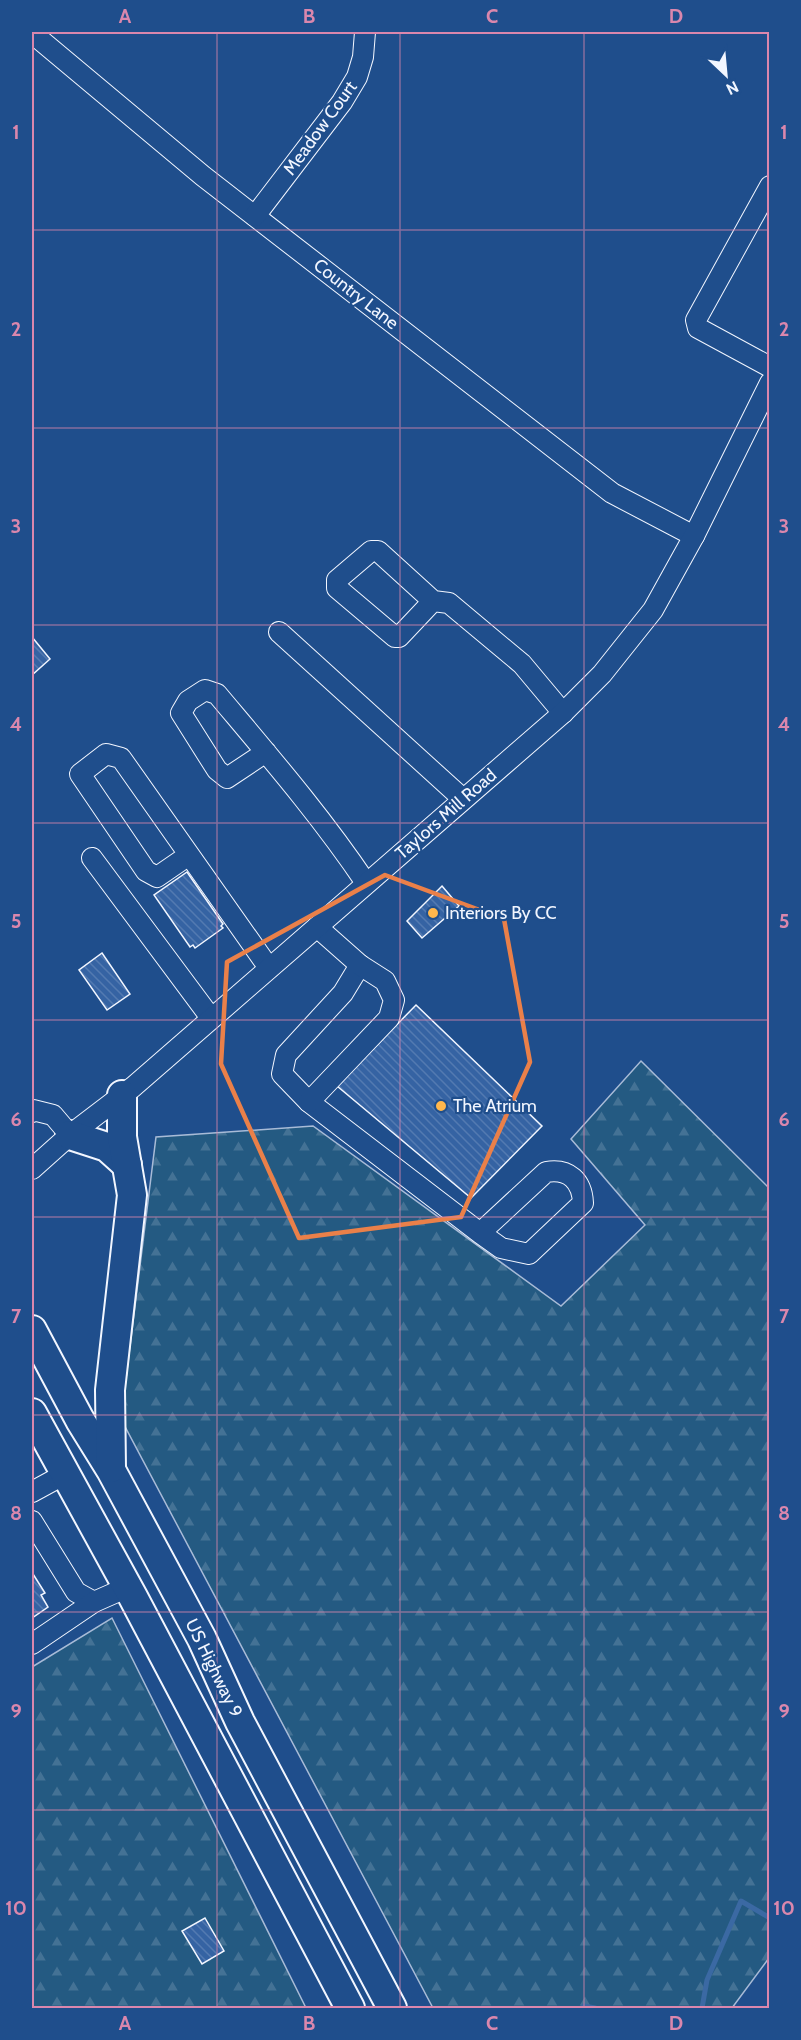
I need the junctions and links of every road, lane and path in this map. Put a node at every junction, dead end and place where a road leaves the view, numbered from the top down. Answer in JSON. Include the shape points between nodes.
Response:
{"nodes":[{"id":1,"x":365,"y":32,"type":"edge"},
{"id":2,"x":32,"y":33,"type":"edge"},
{"id":3,"x":770,"y":186,"type":"edge"},
{"id":4,"x":255,"y":216,"type":"junction"},
{"id":5,"x":770,"y":367,"type":"edge"},
{"id":6,"x":770,"y":383,"type":"edge"},
{"id":7,"x":694,"y":536,"type":"junction"},
{"id":8,"x":433,"y":601,"type":"junction"},
{"id":9,"x":279,"y":632,"type":"dead end"},
{"id":10,"x":563,"y":712,"type":"junction"},
{"id":11,"x":266,"y":752,"type":"junction"},
{"id":12,"x":463,"y":799,"type":"junction"},
{"id":13,"x":189,"y":855,"type":"junction"},
{"id":14,"x":92,"y":858,"type":"dead end"},
{"id":15,"x":366,"y":883,"type":"junction"},
{"id":16,"x":317,"y":927,"type":"junction"},
{"id":17,"x":360,"y":965,"type":"junction"},
{"id":18,"x":269,"y":968,"type":"junction"},
{"id":19,"x":211,"y":1018,"type":"junction"},
{"id":20,"x":122,"y":1095,"type":"junction"},
{"id":21,"x":309,"y":1102,"type":"junction"},
{"id":22,"x":32,"y":1112,"type":"edge"},
{"id":23,"x":70,"y":1135,"type":"junction"},
{"id":24,"x":127,"y":1165,"type":"junction"},
{"id":25,"x":32,"y":1168,"type":"edge"},
{"id":26,"x":480,"y":1233,"type":"junction"},
{"id":27,"x":32,"y":1330,"type":"edge"},
{"id":28,"x":32,"y":1413,"type":"edge"},
{"id":29,"x":50,"y":1460,"type":"edge"},
{"id":30,"x":111,"y":1470,"type":"junction"},
{"id":31,"x":32,"y":1492,"type":"edge"},
{"id":32,"x":32,"y":1521,"type":"edge"},
{"id":33,"x":128,"y":1587,"type":"junction"},
{"id":34,"x":94,"y":1602,"type":"junction"},
{"id":35,"x":32,"y":1644,"type":"edge"},
{"id":36,"x":350,"y":2008,"type":"edge"},
{"id":37,"x":392,"y":2008,"type":"edge"}],
"edges":[{"from":1,"to":4,"type":"street","name":"Meadow Court","via":[[357,77]]},
{"from":2,"to":4,"type":"street","name":"Country Lane"},
{"from":3,"to":5,"type":"street","via":[[696,320],[698,328]]},
{"from":4,"to":7,"type":"street","name":"Country Lane","via":[[612,493]]},
{"from":6,"to":7,"type":"street","name":"Taylors Mill Road"},
{"from":7,"to":10,"type":"street","name":"Taylors Mill Road","via":[[630,641]]},
{"from":8,"to":8,"type":"street","via":[[378,551],[371,551],[337,580],[337,588],[394,637],[399,637]]},
{"from":8,"to":10,"type":"street","via":[[449,603],[522,664]]},
{"from":9,"to":12,"type":"street"},
{"from":10,"to":12,"type":"street","name":"Taylors Mill Road"},
{"from":11,"to":11,"type":"street","via":[[218,694],[205,690],[188,701],[181,713],[217,770],[227,778]]},
{"from":11,"to":15,"type":"street","via":[[326,825]]},
{"from":12,"to":15,"type":"street","name":"Taylors Mill Road"},
{"from":13,"to":13,"type":"street","via":[[120,758],[106,754],[80,774],[146,871],[157,877]]},
{"from":13,"to":18,"type":"street"},
{"from":14,"to":19,"type":"street"},
{"from":15,"to":16,"type":"street","name":"Taylors Mill Road"},
{"from":16,"to":17,"type":"street"},
{"from":16,"to":18,"type":"street","name":"Taylors Mill Road"},
{"from":17,"to":21,"type":"street","via":[[344,993],[286,1055],[282,1074]]},
{"from":17,"to":21,"type":"street","via":[[384,981],[394,1000],[390,1018]]},
{"from":18,"to":19,"type":"street","name":"Taylors Mill Road"},
{"from":19,"to":20,"type":"street","name":"Taylors Mill Road"},
{"from":20,"to":23,"type":"street","name":"Taylors Mill Road"},
{"from":20,"to":24,"type":"highway"},
{"from":21,"to":26,"type":"street"},
{"from":22,"to":23,"type":"street","via":[[53,1115]]},
{"from":23,"to":24,"type":"highway","via":[[107,1147]]},
{"from":23,"to":25,"type":"street","name":"Taylors Mill Road"},
{"from":24,"to":30,"type":"highway","via":[[132,1195],[110,1390]]},
{"from":26,"to":26,"type":"street","via":[[501,1248],[529,1254],[583,1203],[582,1188],[565,1172],[546,1172]]},
{"from":27,"to":30,"type":"highway","name":"US Highway 9"},
{"from":28,"to":29,"type":"highway","name":"US Highway 9"},
{"from":29,"to":31,"type":"street"},
{"from":29,"to":33,"type":"highway","name":"US Highway 9"},
{"from":30,"to":37,"type":"highway","name":"US Highway 9"},
{"from":32,"to":34,"type":"street","via":[[76,1592]]},
{"from":33,"to":34,"type":"street"},
{"from":33,"to":36,"type":"highway","name":"US Highway 9"},
{"from":34,"to":35,"type":"street"}]}
